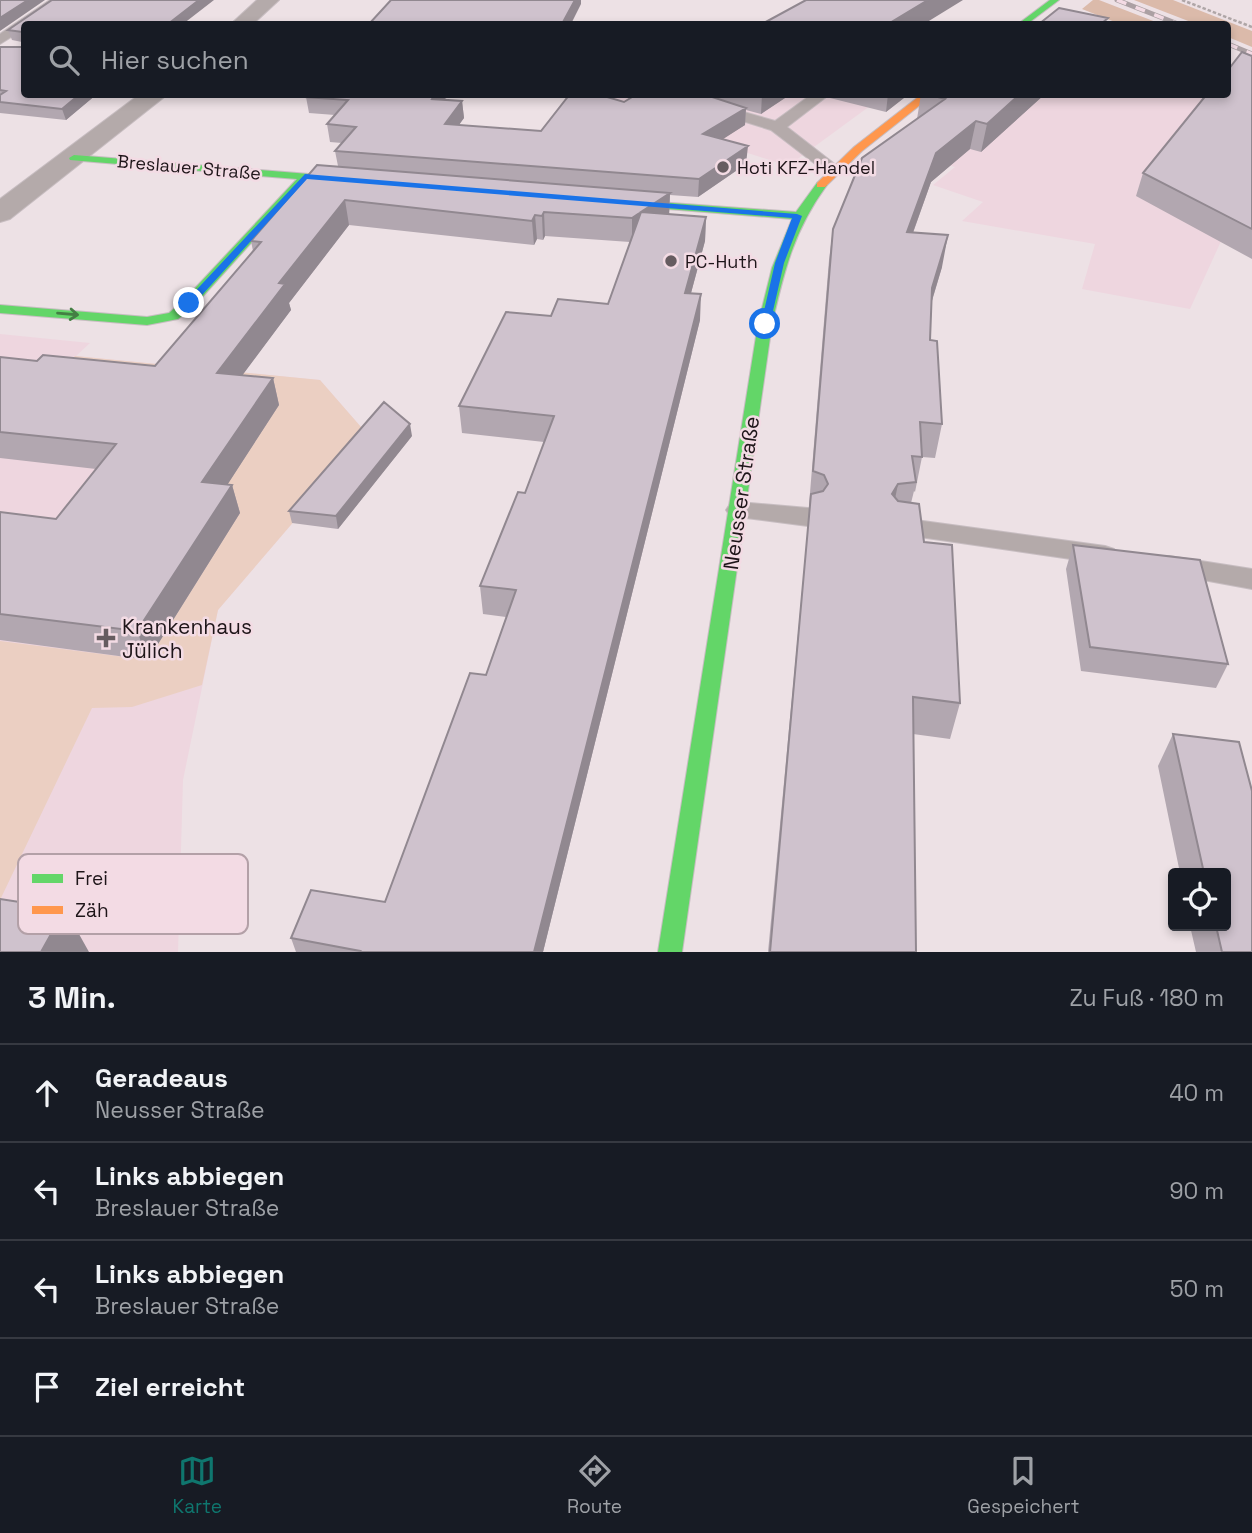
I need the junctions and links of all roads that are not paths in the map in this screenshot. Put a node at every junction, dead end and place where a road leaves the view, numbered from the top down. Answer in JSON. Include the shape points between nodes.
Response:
{"nodes":[{"id":1,"x":59,"y":0,"type":"edge"},
{"id":2,"x":269,"y":0,"type":"edge"},
{"id":3,"x":1055,"y":0,"type":"edge"},
{"id":4,"x":1041,"y":11,"type":"junction"},
{"id":5,"x":1060,"y":20,"type":"edge"},
{"id":6,"x":28,"y":21,"type":"edge"},
{"id":7,"x":244,"y":21,"type":"edge"},
{"id":8,"x":1026,"y":21,"type":"edge"},
{"id":9,"x":21,"y":26,"type":"edge"},
{"id":10,"x":0,"y":40,"type":"edge"},
{"id":11,"x":0,"y":48,"type":"edge"},
{"id":12,"x":21,"y":50,"type":"edge"},
{"id":13,"x":151,"y":98,"type":"edge"},
{"id":14,"x":677,"y":98,"type":"edge"},
{"id":15,"x":817,"y":98,"type":"edge"},
{"id":16,"x":924,"y":98,"type":"edge"},
{"id":17,"x":777,"y":127,"type":"junction"},
{"id":18,"x":74,"y":158,"type":"junction"},
{"id":19,"x":834,"y":169,"type":"junction"},
{"id":20,"x":305,"y":177,"type":"junction"},
{"id":21,"x":373,"y":182,"type":"edge"},
{"id":22,"x":603,"y":201,"type":"edge"},
{"id":23,"x":0,"y":213,"type":"edge"},
{"id":24,"x":797,"y":216,"type":"junction"},
{"id":25,"x":0,"y":309,"type":"edge"},
{"id":26,"x":739,"y":510,"type":"junction"},
{"id":27,"x":808,"y":517,"type":"edge"},
{"id":28,"x":901,"y":527,"type":"edge"},
{"id":29,"x":1252,"y":579,"type":"edge"},
{"id":30,"x":670,"y":952,"type":"edge"}],
"edges":[{"from":1,"to":6,"type":"lane"},
{"from":2,"to":7,"type":"street"},
{"from":3,"to":4,"type":"main road"},
{"from":4,"to":5,"type":"lane"},
{"from":4,"to":8,"type":"main road"},
{"from":9,"to":10,"type":"lane"},
{"from":11,"to":12,"type":"street"},
{"from":13,"to":18,"type":"street"},
{"from":14,"to":17,"type":"lane"},
{"from":15,"to":17,"type":"lane"},
{"from":16,"to":19,"type":"main road","name":"Neusser Straße"},
{"from":17,"to":19,"type":"lane"},
{"from":18,"to":20,"type":"main road","name":"Breslauer Straße"},
{"from":18,"to":23,"type":"street"},
{"from":19,"to":24,"type":"main road","name":"Neusser Straße"},
{"from":20,"to":21,"type":"main road","name":"Breslauer Straße"},
{"from":25,"to":20,"type":"main road","name":"Breslauer Straße","one_way":true,"via":[[147,321],[173,316]]},
{"from":22,"to":24,"type":"main road"},
{"from":24,"to":26,"type":"main road","name":"Neusser Straße","via":[[779,263],[765,324]]},
{"from":26,"to":27,"type":"lane"},
{"from":26,"to":30,"type":"main road","name":"Neusser Straße"},
{"from":28,"to":29,"type":"lane"}]}
